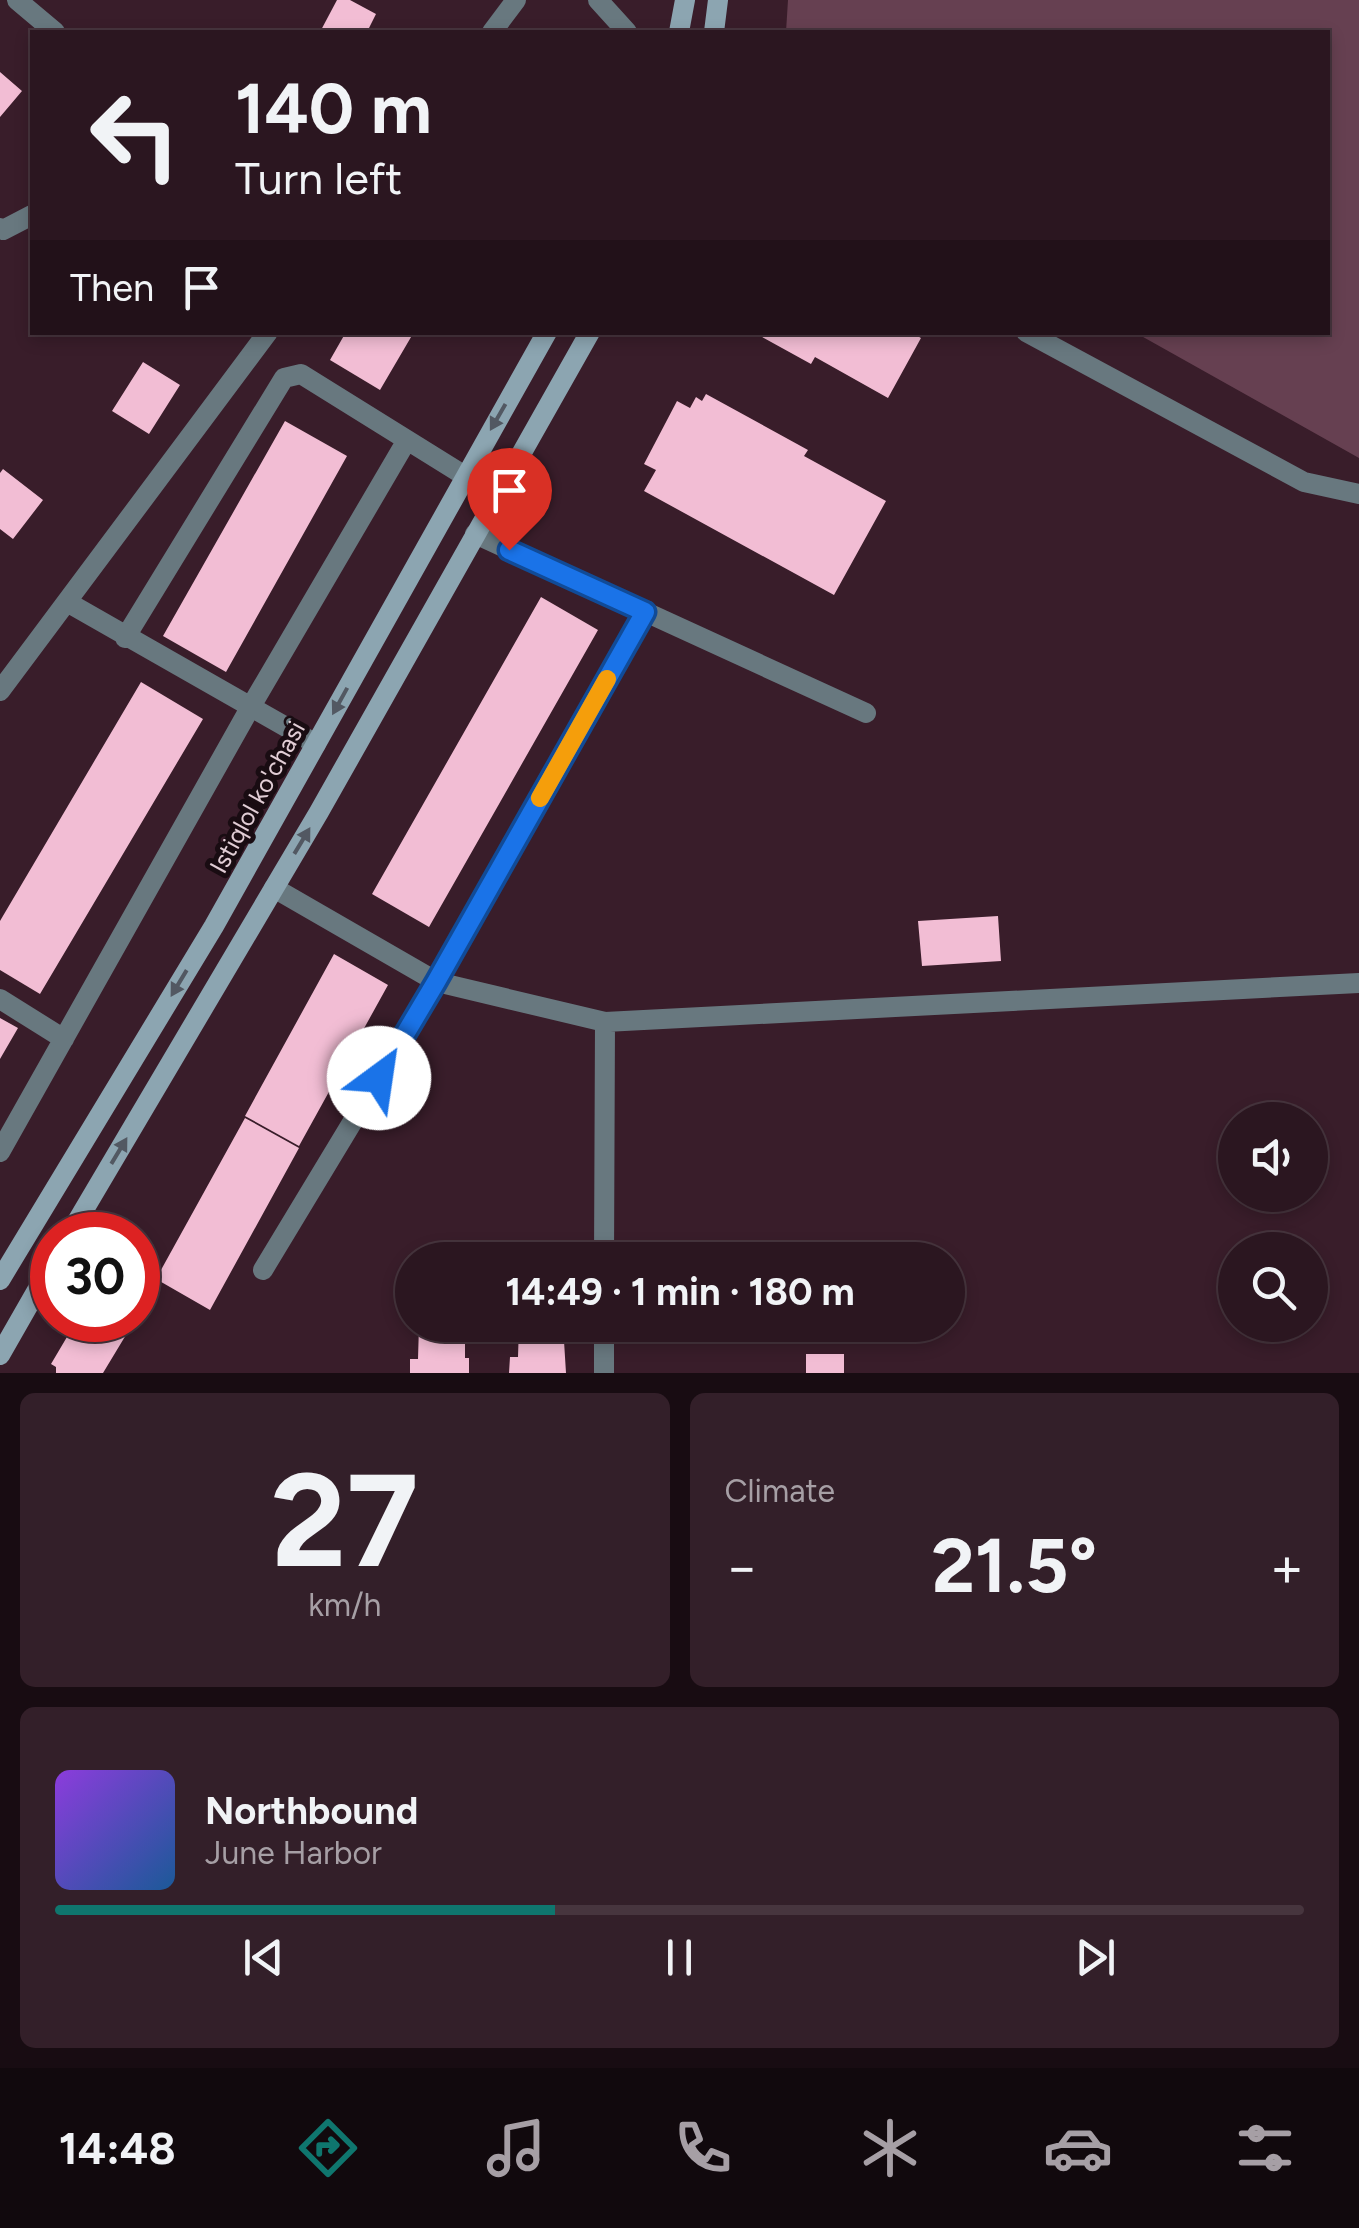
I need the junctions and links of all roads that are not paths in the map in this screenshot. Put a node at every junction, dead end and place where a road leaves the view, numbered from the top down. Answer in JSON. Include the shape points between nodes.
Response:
{"nodes":[{"id":1,"x":17,"y":0,"type":"edge"},
{"id":2,"x":516,"y":0,"type":"edge"},
{"id":3,"x":598,"y":0,"type":"edge"},
{"id":4,"x":685,"y":0,"type":"edge"},
{"id":5,"x":718,"y":0,"type":"edge"},
{"id":6,"x":53,"y":30,"type":"edge"},
{"id":7,"x":494,"y":30,"type":"edge"},
{"id":8,"x":625,"y":30,"type":"edge"},
{"id":9,"x":679,"y":30,"type":"edge"},
{"id":10,"x":714,"y":30,"type":"edge"},
{"id":11,"x":30,"y":216,"type":"edge"},
{"id":12,"x":0,"y":228,"type":"edge"},
{"id":13,"x":266,"y":335,"type":"edge"},
{"id":14,"x":544,"y":335,"type":"edge"},
{"id":15,"x":588,"y":335,"type":"edge"},
{"id":16,"x":1032,"y":335,"type":"edge"},
{"id":17,"x":407,"y":440,"type":"junction"},
{"id":18,"x":465,"y":476,"type":"junction"},
{"id":19,"x":1359,"y":494,"type":"edge"},
{"id":20,"x":476,"y":534,"type":"junction"},
{"id":21,"x":67,"y":602,"type":"junction"},
{"id":22,"x":645,"y":612,"type":"junction"},
{"id":23,"x":125,"y":638,"type":"junction"},
{"id":24,"x":0,"y":691,"type":"edge"},
{"id":25,"x":250,"y":708,"type":"junction"},
{"id":26,"x":866,"y":712,"type":"dead end"},
{"id":27,"x":316,"y":744,"type":"junction"},
{"id":28,"x":274,"y":888,"type":"junction"},
{"id":29,"x":436,"y":982,"type":"junction"},
{"id":30,"x":1359,"y":984,"type":"edge"},
{"id":31,"x":0,"y":999,"type":"edge"},
{"id":32,"x":604,"y":1022,"type":"junction"},
{"id":33,"x":64,"y":1039,"type":"junction"},
{"id":34,"x":0,"y":1152,"type":"edge"},
{"id":35,"x":83,"y":1212,"type":"edge"},
{"id":36,"x":604,"y":1242,"type":"edge"},
{"id":37,"x":263,"y":1270,"type":"dead end"},
{"id":38,"x":0,"y":1280,"type":"edge"},
{"id":39,"x":30,"y":1302,"type":"edge"},
{"id":40,"x":604,"y":1342,"type":"edge"},
{"id":41,"x":0,"y":1355,"type":"edge"},
{"id":42,"x":604,"y":1373,"type":"edge"}],
"edges":[{"from":1,"to":6,"type":"street"},
{"from":2,"to":7,"type":"street"},
{"from":3,"to":8,"type":"street"},
{"from":4,"to":9,"type":"main road"},
{"from":5,"to":10,"type":"main road"},
{"from":11,"to":12,"type":"street"},
{"from":13,"to":21,"type":"street"},
{"from":14,"to":18,"type":"main road","name":"Istiqlol ko'chasi","one_way":true},
{"from":15,"to":20,"type":"main road"},
{"from":16,"to":19,"type":"street","via":[[1304,482]]},
{"from":17,"to":18,"type":"street"},
{"from":17,"to":23,"type":"street","via":[[300,374],[284,378]]},
{"from":17,"to":25,"type":"street"},
{"from":18,"to":27,"type":"main road","name":"Istiqlol ko'chasi","one_way":true},
{"from":20,"to":22,"type":"street"},
{"from":28,"to":20,"type":"main road","one_way":true},
{"from":21,"to":23,"type":"street"},
{"from":21,"to":24,"type":"street"},
{"from":22,"to":26,"type":"street"},
{"from":22,"to":29,"type":"street"},
{"from":23,"to":25,"type":"street"},
{"from":25,"to":27,"type":"street"},
{"from":25,"to":33,"type":"street"},
{"from":27,"to":38,"type":"main road","name":"Istiqlol ko'chasi","one_way":true},
{"from":28,"to":29,"type":"street"},
{"from":35,"to":28,"type":"main road","one_way":true},
{"from":29,"to":32,"type":"street"},
{"from":29,"to":37,"type":"street"},
{"from":30,"to":32,"type":"street"},
{"from":31,"to":33,"type":"street"},
{"from":32,"to":36,"type":"street"},
{"from":33,"to":34,"type":"street"},
{"from":39,"to":41,"type":"main road"},
{"from":40,"to":42,"type":"street"}]}
